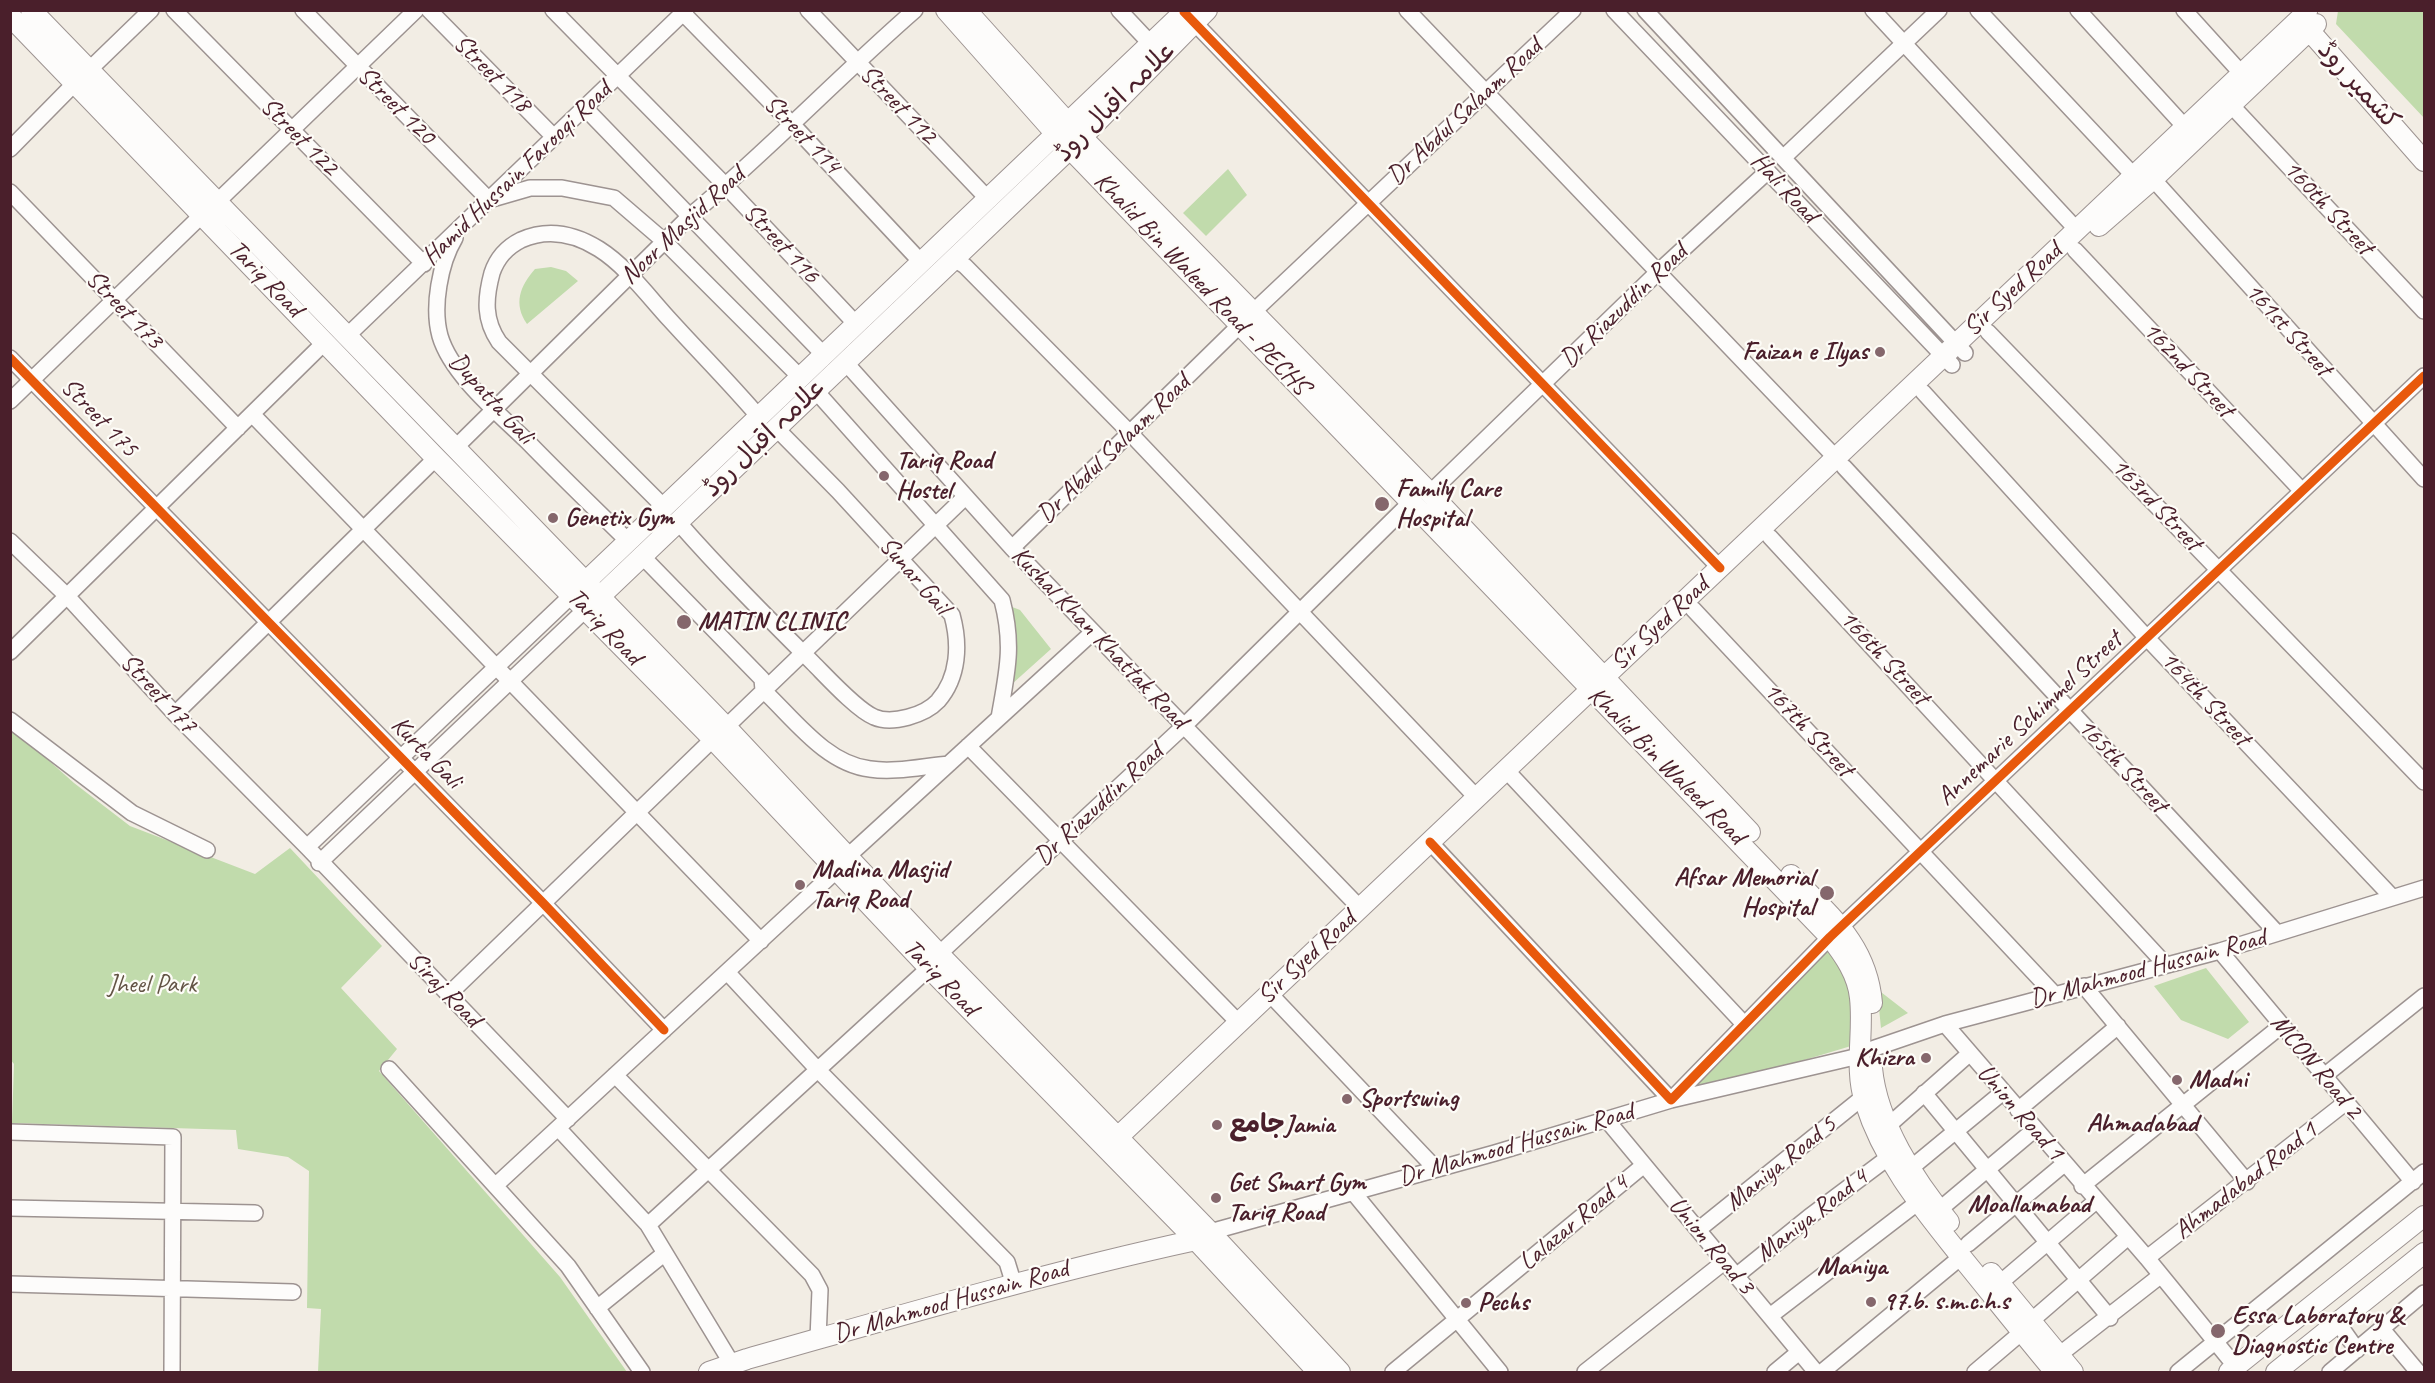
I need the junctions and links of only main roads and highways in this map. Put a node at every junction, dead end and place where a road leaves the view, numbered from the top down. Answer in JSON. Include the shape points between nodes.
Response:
{"nodes":[{"id":1,"x":31,"y":10,"type":"edge"},
{"id":2,"x":946,"y":10,"type":"edge"},
{"id":3,"x":966,"y":10,"type":"edge"},
{"id":4,"x":1193,"y":14,"type":"edge"},
{"id":5,"x":10,"y":16,"type":"edge"},
{"id":6,"x":2305,"y":18,"type":"edge"},
{"id":7,"x":82,"y":76,"type":"junction"},
{"id":8,"x":2211,"y":113,"type":"junction"},
{"id":9,"x":1062,"y":128,"type":"junction"},
{"id":10,"x":2424,"y":142,"type":"edge"},
{"id":11,"x":1076,"y":143,"type":"junction"},
{"id":12,"x":2424,"y":161,"type":"edge"},
{"id":13,"x":2144,"y":178,"type":"junction"},
{"id":14,"x":2101,"y":216,"type":"junction"},
{"id":15,"x":1246,"y":319,"type":"junction"},
{"id":16,"x":1954,"y":354,"type":"junction"},
{"id":17,"x":808,"y":384,"type":"junction"},
{"id":18,"x":1840,"y":462,"type":"junction"},
{"id":19,"x":1817,"y":484,"type":"junction"},
{"id":20,"x":1430,"y":493,"type":"joint"},
{"id":21,"x":1410,"y":503,"type":"joint"},
{"id":22,"x":579,"y":588,"type":"junction"},
{"id":23,"x":1707,"y":589,"type":"junction"},
{"id":24,"x":593,"y":603,"type":"junction"},
{"id":25,"x":1597,"y":684,"type":"junction"},
{"id":26,"x":1510,"y":774,"type":"junction"},
{"id":27,"x":1434,"y":846,"type":"junction"},
{"id":28,"x":934,"y":961,"type":"junction"},
{"id":29,"x":1274,"y":998,"type":"junction"},
{"id":30,"x":1865,"y":1053,"type":"junction"},
{"id":31,"x":1122,"y":1141,"type":"junction"},
{"id":32,"x":2424,"y":1216,"type":"edge"},
{"id":33,"x":1203,"y":1236,"type":"junction"},
{"id":34,"x":1965,"y":1251,"type":"junction"},
{"id":35,"x":2424,"y":1253,"type":"edge"},
{"id":36,"x":2026,"y":1327,"type":"junction"},
{"id":37,"x":2057,"y":1364,"type":"edge"},
{"id":38,"x":744,"y":1365,"type":"edge"},
{"id":39,"x":2232,"y":1370,"type":"edge"},
{"id":40,"x":709,"y":1372,"type":"edge"},
{"id":41,"x":1318,"y":1372,"type":"edge"},
{"id":42,"x":1340,"y":1372,"type":"edge"},
{"id":43,"x":2073,"y":1372,"type":"edge"},
{"id":44,"x":2276,"y":1372,"type":"edge"}],
"edges":[{"from":1,"to":7,"type":"main road","name":"Tariq Road"},
{"from":2,"to":9,"type":"main road","name":"Khalid Bin Waleed Road - PECHS"},
{"from":3,"to":9,"type":"main road","name":"Khalid Bin Waleed Road - PECHS"},
{"from":4,"to":9,"type":"main road","name":"علامہ اقبال روڈ","via":[[1151,44]]},
{"from":4,"to":11,"type":"main road","name":"علامہ اقبال روڈ"},
{"from":5,"to":7,"type":"main road","name":"Tariq Road"},
{"from":6,"to":8,"type":"main road","name":"Sir Syed Road","via":[[2242,74]]},
{"from":6,"to":8,"type":"main road","name":"Sir Syed Road","via":[[2231,105]]},
{"from":6,"to":10,"type":"main road","name":"کشمیر روڈ"},
{"from":6,"to":12,"type":"main road","name":"کشمیر روڈ"},
{"from":7,"to":22,"type":"main road","name":"Tariq Road","via":[[217,202],[456,447]]},
{"from":7,"to":22,"type":"main road","name":"Tariq Road","via":[[202,214],[436,458]]},
{"from":8,"to":13,"type":"main road","name":"Sir Syed Road"},
{"from":8,"to":13,"type":"main road","name":"Sir Syed Road","via":[[2185,127]]},
{"from":9,"to":11,"type":"main road","name":"Khalid Bin Waleed Road - PECHS"},
{"from":9,"to":17,"type":"main road","name":"علامہ اقبال روڈ","via":[[824,355]]},
{"from":11,"to":15,"type":"main road","name":"Khalid Bin Waleed Road - PECHS"},
{"from":11,"to":17,"type":"main road","name":"علامہ اقبال روڈ","via":[[845,362]]},
{"from":13,"to":14,"type":"main road","name":"Sir Syed Road"},
{"from":14,"to":16,"type":"main road","name":"Sir Syed Road","via":[[2077,230]]},
{"from":14,"to":16,"type":"main road","name":"Sir Syed Road","via":[[2075,250],[1988,332]]},
{"from":15,"to":20,"type":"main road","name":"Khalid Bin Waleed Road - PECHS"},
{"from":15,"to":21,"type":"main road","name":"Khalid Bin Waleed Road - PECHS"},
{"from":16,"to":18,"type":"main road","name":"Sir Syed Road"},
{"from":16,"to":18,"type":"main road","name":"Sir Syed Road","via":[[1923,392]]},
{"from":17,"to":22,"type":"main road","name":"علامہ اقبال روڈ","via":[[759,417]]},
{"from":17,"to":24,"type":"main road","name":"علامہ اقبال روڈ","via":[[776,428]]},
{"from":18,"to":19,"type":"main road","name":"Sir Syed Road"},
{"from":19,"to":23,"type":"main road","name":"Sir Syed Road","via":[[1770,537]]},
{"from":19,"to":23,"type":"main road","name":"Sir Syed Road","via":[[1720,567]]},
{"from":20,"to":25,"type":"main road","name":"Khalid Bin Waleed Road"},
{"from":21,"to":25,"type":"main road","name":"Khalid Bin Waleed Road"},
{"from":22,"to":24,"type":"main road","name":"Tariq Road"},
{"from":23,"to":25,"type":"main road","name":"Sir Syed Road"},
{"from":23,"to":25,"type":"main road","name":"Sir Syed Road","via":[[1693,609]]},
{"from":24,"to":28,"type":"main road","name":"Tariq Road"},
{"from":25,"to":26,"type":"main road","name":"Sir Syed Road"},
{"from":25,"to":30,"type":"main road","name":"Khalid Bin Waleed Road","via":[[1694,793],[1836,933],[1860,997]]},
{"from":26,"to":27,"type":"main road","name":"Sir Syed Road"},
{"from":26,"to":27,"type":"main road","name":"Sir Syed Road","via":[[1477,798]]},
{"from":27,"to":29,"type":"main road","name":"Sir Syed Road"},
{"from":27,"to":29,"type":"main road","name":"Sir Syed Road","via":[[1360,908]]},
{"from":28,"to":31,"type":"main road","name":"Tariq Road"},
{"from":28,"to":33,"type":"main road","name":"Tariq Road"},
{"from":29,"to":31,"type":"main road","name":"Sir Syed Road"},
{"from":29,"to":31,"type":"main road","name":"Sir Syed Road","via":[[1239,1023]]},
{"from":30,"to":34,"type":"main road","name":"Khalid Bin Waleed Road","via":[[1889,1125],[1911,1168]]},
{"from":30,"to":34,"type":"main road","name":"Khalid Bin Waleed Road","via":[[1864,1100],[1889,1157],[1917,1203]]},
{"from":31,"to":33,"type":"main road","name":"Tariq Road"},
{"from":32,"to":39,"type":"main road"},
{"from":33,"to":38,"type":"main road","name":"Dr Mahmood Hussain Road","via":[[1011,1284],[818,1339]]},
{"from":33,"to":41,"type":"main road"},
{"from":33,"to":42,"type":"main road"},
{"from":34,"to":36,"type":"main road","name":"Khalid Bin Waleed Road"},
{"from":34,"to":36,"type":"main road","name":"Khalid Bin Waleed Road","via":[[2000,1283]]},
{"from":35,"to":44,"type":"main road"},
{"from":36,"to":37,"type":"main road"},
{"from":37,"to":43,"type":"main road"},
{"from":38,"to":40,"type":"main road","name":"Dr Mahmood Hussain Road"}]}
